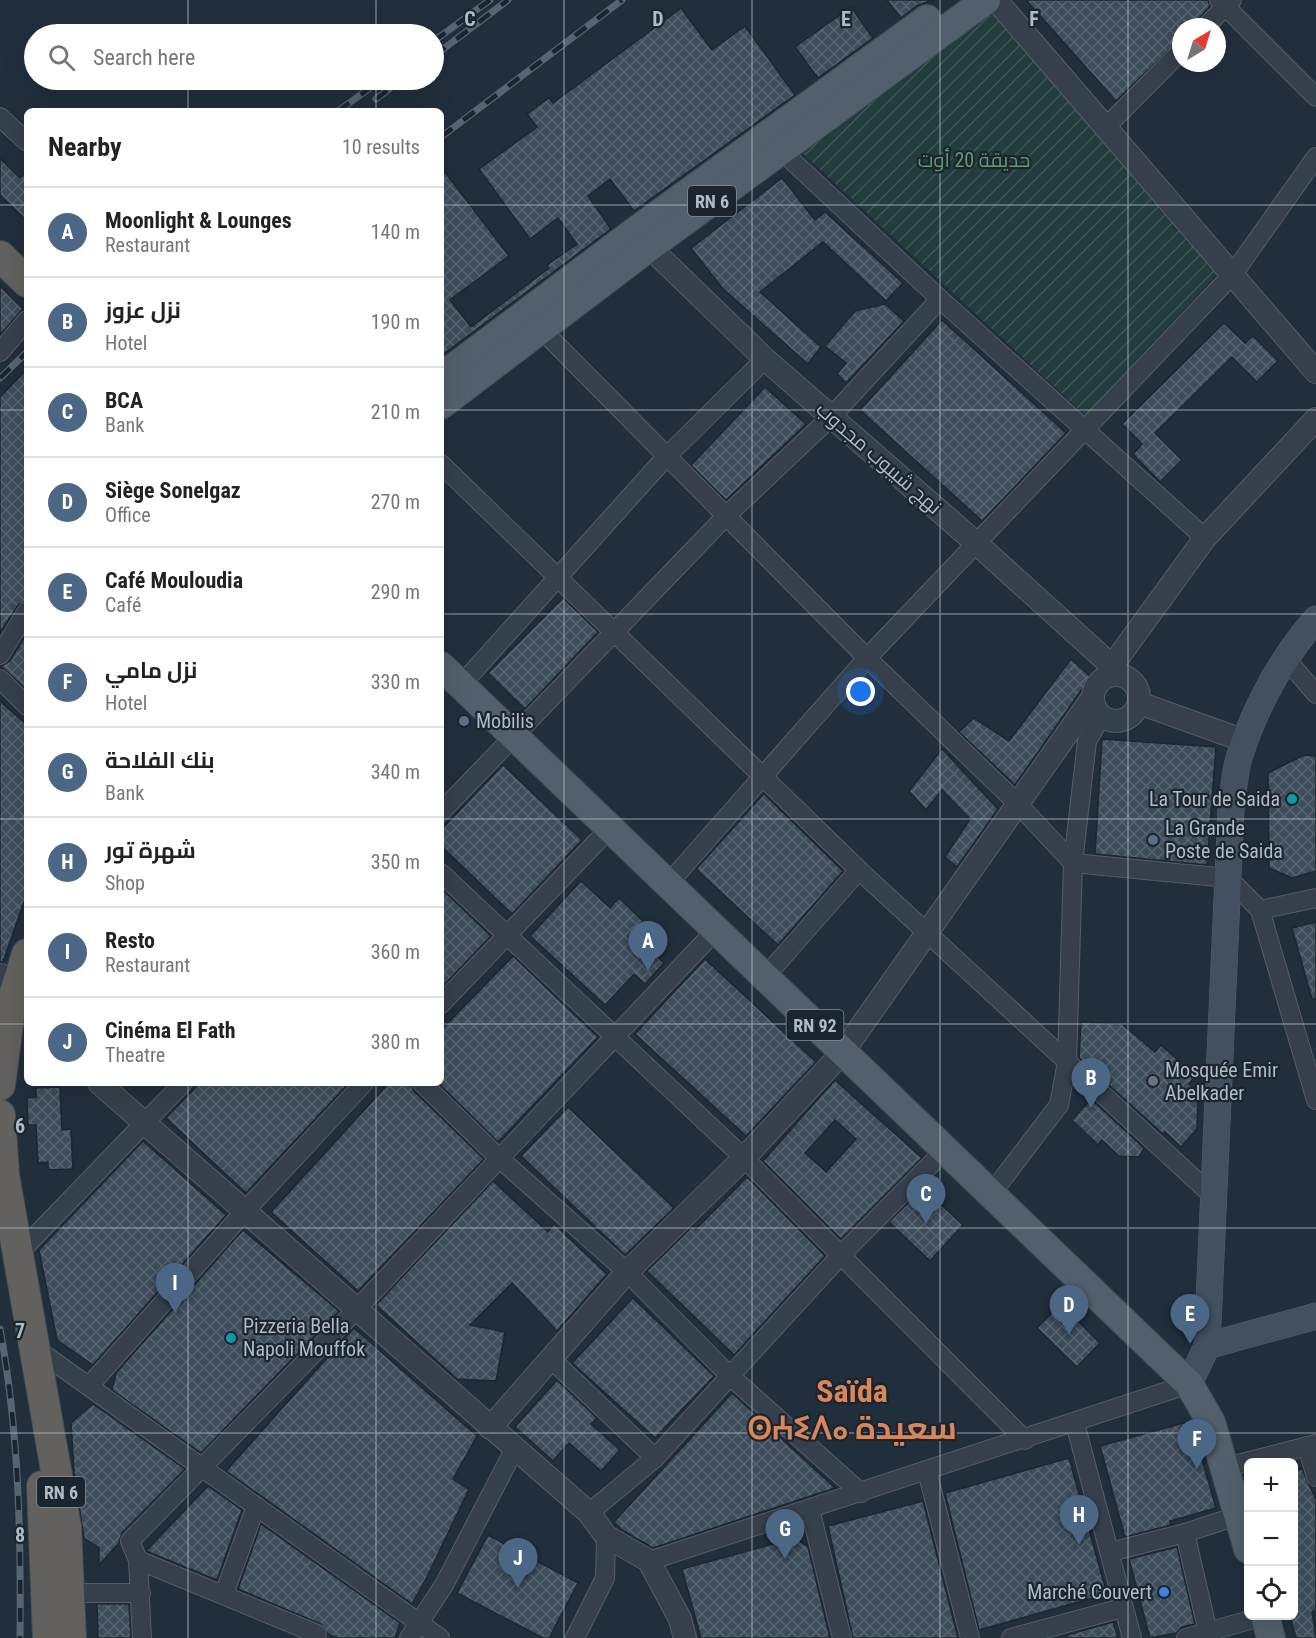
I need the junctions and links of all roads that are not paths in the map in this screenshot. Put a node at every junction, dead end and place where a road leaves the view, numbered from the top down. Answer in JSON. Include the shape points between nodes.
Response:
{"nodes":[{"id":1,"x":953,"y":0,"type":"edge"},
{"id":2,"x":986,"y":0,"type":"edge"},
{"id":3,"x":996,"y":0,"type":"edge"},
{"id":4,"x":1226,"y":2,"type":"edge"},
{"id":5,"x":1213,"y":18,"type":"edge"},
{"id":6,"x":1172,"y":60,"type":"edge"},
{"id":7,"x":1316,"y":98,"type":"edge"},
{"id":8,"x":0,"y":117,"type":"edge"},
{"id":9,"x":1106,"y":127,"type":"junction"},
{"id":10,"x":24,"y":139,"type":"edge"},
{"id":11,"x":773,"y":143,"type":"junction"},
{"id":12,"x":1316,"y":157,"type":"edge"},
{"id":13,"x":641,"y":240,"type":"junction"},
{"id":14,"x":0,"y":256,"type":"edge"},
{"id":15,"x":1233,"y":274,"type":"junction"},
{"id":16,"x":24,"y":279,"type":"edge"},
{"id":17,"x":940,"y":299,"type":"junction"},
{"id":18,"x":533,"y":321,"type":"junction"},
{"id":19,"x":24,"y":324,"type":"edge"},
{"id":20,"x":0,"y":352,"type":"edge"},
{"id":21,"x":765,"y":359,"type":"junction"},
{"id":22,"x":1316,"y":372,"type":"edge"},
{"id":23,"x":444,"y":375,"type":"edge"},
{"id":24,"x":444,"y":402,"type":"edge"},
{"id":25,"x":831,"y":417,"type":"junction"},
{"id":26,"x":1316,"y":419,"type":"edge"},
{"id":27,"x":1084,"y":430,"type":"junction"},
{"id":28,"x":666,"y":456,"type":"junction"},
{"id":29,"x":444,"y":467,"type":"edge"},
{"id":30,"x":726,"y":516,"type":"junction"},
{"id":31,"x":1205,"y":538,"type":"junction"},
{"id":32,"x":976,"y":543,"type":"junction"},
{"id":33,"x":558,"y":576,"type":"junction"},
{"id":34,"x":24,"y":616,"type":"edge"},
{"id":35,"x":1316,"y":619,"type":"edge"},
{"id":36,"x":615,"y":632,"type":"junction"},
{"id":37,"x":0,"y":655,"type":"edge"},
{"id":38,"x":867,"y":657,"type":"junction"},
{"id":39,"x":1287,"y":660,"type":"junction"},
{"id":40,"x":444,"y":669,"type":"edge"},
{"id":41,"x":1113,"y":673,"type":"junction"},
{"id":42,"x":0,"y":680,"type":"edge"},
{"id":43,"x":461,"y":685,"type":"junction"},
{"id":44,"x":1316,"y":694,"type":"edge"},
{"id":45,"x":24,"y":703,"type":"edge"},
{"id":46,"x":1139,"y":703,"type":"junction"},
{"id":47,"x":1097,"y":706,"type":"junction"},
{"id":48,"x":513,"y":735,"type":"junction"},
{"id":49,"x":1077,"y":736,"type":"junction"},
{"id":50,"x":1245,"y":741,"type":"junction"},
{"id":51,"x":765,"y":777,"type":"junction"},
{"id":52,"x":1017,"y":803,"type":"junction"},
{"id":53,"x":444,"y":809,"type":"edge"},
{"id":54,"x":610,"y":828,"type":"junction"},
{"id":55,"x":1073,"y":863,"type":"junction"},
{"id":56,"x":859,"y":870,"type":"junction"},
{"id":57,"x":444,"y":876,"type":"edge"},
{"id":58,"x":1228,"y":879,"type":"junction"},
{"id":59,"x":669,"y":884,"type":"junction"},
{"id":60,"x":1316,"y":898,"type":"edge"},
{"id":61,"x":1260,"y":910,"type":"junction"},
{"id":62,"x":716,"y":930,"type":"junction"},
{"id":63,"x":926,"y":932,"type":"junction"},
{"id":64,"x":507,"y":937,"type":"junction"},
{"id":65,"x":765,"y":977,"type":"junction"},
{"id":66,"x":17,"y":988,"type":"edge"},
{"id":67,"x":444,"y":1001,"type":"edge"},
{"id":68,"x":617,"y":1035,"type":"junction"},
{"id":69,"x":843,"y":1052,"type":"junction"},
{"id":70,"x":1067,"y":1062,"type":"junction"},
{"id":71,"x":0,"y":1085,"type":"edge"},
{"id":72,"x":102,"y":1086,"type":"edge"},
{"id":73,"x":180,"y":1086,"type":"edge"},
{"id":74,"x":361,"y":1086,"type":"edge"},
{"id":75,"x":425,"y":1086,"type":"edge"},
{"id":76,"x":1316,"y":1100,"type":"edge"},
{"id":77,"x":0,"y":1115,"type":"edge"},
{"id":78,"x":144,"y":1123,"type":"junction"},
{"id":79,"x":945,"y":1150,"type":"junction"},
{"id":80,"x":499,"y":1158,"type":"junction"},
{"id":81,"x":744,"y":1158,"type":"junction"},
{"id":82,"x":992,"y":1194,"type":"junction"},
{"id":83,"x":1213,"y":1197,"type":"junction"},
{"id":84,"x":245,"y":1211,"type":"junction"},
{"id":85,"x":18,"y":1254,"type":"junction"},
{"id":86,"x":841,"y":1255,"type":"junction"},
{"id":87,"x":627,"y":1272,"type":"junction"},
{"id":88,"x":356,"y":1310,"type":"junction"},
{"id":89,"x":1316,"y":1316,"type":"edge"},
{"id":90,"x":1207,"y":1346,"type":"junction"},
{"id":91,"x":35,"y":1348,"type":"junction"},
{"id":92,"x":550,"y":1359,"type":"junction"},
{"id":93,"x":729,"y":1375,"type":"junction"},
{"id":94,"x":1189,"y":1384,"type":"junction"},
{"id":95,"x":89,"y":1386,"type":"junction"},
{"id":96,"x":1076,"y":1424,"type":"junction"},
{"id":97,"x":490,"y":1428,"type":"junction"},
{"id":98,"x":1025,"y":1440,"type":"junction"},
{"id":99,"x":1311,"y":1445,"type":"edge"},
{"id":100,"x":515,"y":1448,"type":"junction"},
{"id":101,"x":655,"y":1458,"type":"junction"},
{"id":102,"x":202,"y":1467,"type":"junction"},
{"id":103,"x":1227,"y":1467,"type":"junction"},
{"id":104,"x":927,"y":1471,"type":"junction"},
{"id":105,"x":1316,"y":1478,"type":"edge"},
{"id":106,"x":861,"y":1493,"type":"junction"},
{"id":107,"x":256,"y":1506,"type":"junction"},
{"id":108,"x":810,"y":1509,"type":"junction"},
{"id":109,"x":589,"y":1513,"type":"junction"},
{"id":110,"x":1240,"y":1515,"type":"junction"},
{"id":111,"x":1244,"y":1532,"type":"edge"},
{"id":112,"x":1185,"y":1533,"type":"junction"},
{"id":113,"x":606,"y":1536,"type":"junction"},
{"id":114,"x":1110,"y":1552,"type":"junction"},
{"id":115,"x":138,"y":1560,"type":"junction"},
{"id":116,"x":649,"y":1561,"type":"junction"},
{"id":117,"x":71,"y":1593,"type":"junction"},
{"id":118,"x":141,"y":1593,"type":"junction"},
{"id":119,"x":224,"y":1594,"type":"junction"},
{"id":120,"x":1122,"y":1608,"type":"junction"},
{"id":121,"x":1251,"y":1620,"type":"edge"},
{"id":122,"x":1266,"y":1620,"type":"edge"},
{"id":123,"x":413,"y":1630,"type":"edge"},
{"id":124,"x":1208,"y":1632,"type":"junction"},
{"id":125,"x":317,"y":1634,"type":"dead end"},
{"id":126,"x":48,"y":1638,"type":"edge"},
{"id":127,"x":71,"y":1638,"type":"edge"},
{"id":128,"x":142,"y":1638,"type":"edge"},
{"id":129,"x":440,"y":1638,"type":"edge"},
{"id":130,"x":575,"y":1638,"type":"edge"},
{"id":131,"x":685,"y":1638,"type":"edge"},
{"id":132,"x":842,"y":1638,"type":"edge"},
{"id":133,"x":970,"y":1638,"type":"edge"},
{"id":134,"x":1011,"y":1638,"type":"edge"},
{"id":135,"x":1132,"y":1638,"type":"edge"},
{"id":136,"x":1186,"y":1638,"type":"edge"},
{"id":137,"x":1271,"y":1638,"type":"edge"}],
"edges":[{"from":1,"to":11,"type":"main road","number":"RN 6"},
{"from":2,"to":11,"type":"main road","number":"RN 6"},
{"from":3,"to":9,"type":"street"},
{"from":4,"to":5,"type":"street"},
{"from":4,"to":7,"type":"street"},
{"from":6,"to":9,"type":"street"},
{"from":8,"to":10,"type":"street"},
{"from":9,"to":15,"type":"street"},
{"from":11,"to":13,"type":"main road","number":"RN 6"},
{"from":11,"to":17,"type":"street"},
{"from":12,"to":15,"type":"street"},
{"from":13,"to":18,"type":"main road","number":"RN 6"},
{"from":13,"to":21,"type":"street","name":"نهج شيبوب مجدوب"},
{"from":14,"to":16,"type":"highway"},
{"from":15,"to":22,"type":"street"},
{"from":15,"to":27,"type":"street"},
{"from":17,"to":25,"type":"street"},
{"from":17,"to":27,"type":"street"},
{"from":18,"to":23,"type":"main road","number":"RN 6"},
{"from":18,"to":24,"type":"main road","number":"RN 6"},
{"from":18,"to":28,"type":"street"},
{"from":19,"to":20,"type":"street"},
{"from":21,"to":25,"type":"street","name":"نهج شيبوب مجدوب"},
{"from":21,"to":28,"type":"street"},
{"from":25,"to":30,"type":"street"},
{"from":25,"to":32,"type":"street","name":"نهج شيبوب مجدوب"},
{"from":26,"to":31,"type":"street"},
{"from":27,"to":31,"type":"street"},
{"from":27,"to":32,"type":"street"},
{"from":28,"to":30,"type":"street"},
{"from":28,"to":33,"type":"street"},
{"from":29,"to":33,"type":"street"},
{"from":30,"to":36,"type":"street"},
{"from":30,"to":38,"type":"street"},
{"from":31,"to":41,"type":"street"},
{"from":32,"to":38,"type":"street"},
{"from":32,"to":41,"type":"street","name":"نهج شيبوب مجدوب"},
{"from":33,"to":36,"type":"street"},
{"from":33,"to":43,"type":"street"},
{"from":34,"to":37,"type":"street"},
{"from":35,"to":39,"type":"main road"},
{"from":36,"to":48,"type":"street"},
{"from":36,"to":51,"type":"street"},
{"from":38,"to":51,"type":"street"},
{"from":38,"to":52,"type":"street"},
{"from":39,"to":44,"type":"street"},
{"from":39,"to":50,"type":"main road"},
{"from":40,"to":43,"type":"main road","number":"RN 92"},
{"from":41,"to":46,"type":"street","via":[[1131,679],[1139,692]]},
{"from":41,"to":47,"type":"street","via":[[1097,684]]},
{"from":42,"to":45,"type":"street"},
{"from":43,"to":48,"type":"main road","number":"RN 92"},
{"from":46,"to":47,"type":"street","via":[[1134,713],[1120,721],[1107,719]]},
{"from":46,"to":50,"type":"street"},
{"from":47,"to":49,"type":"street"},
{"from":48,"to":53,"type":"street"},
{"from":48,"to":54,"type":"main road","number":"RN 92"},
{"from":49,"to":52,"type":"street"},
{"from":49,"to":55,"type":"street"},
{"from":50,"to":58,"type":"main road","via":[[1231,810]]},
{"from":51,"to":56,"type":"street"},
{"from":51,"to":59,"type":"street"},
{"from":52,"to":55,"type":"street"},
{"from":52,"to":63,"type":"street"},
{"from":54,"to":59,"type":"main road","number":"RN 92"},
{"from":54,"to":64,"type":"street"},
{"from":55,"to":58,"type":"street"},
{"from":55,"to":70,"type":"street"},
{"from":56,"to":63,"type":"street"},
{"from":56,"to":65,"type":"street"},
{"from":57,"to":64,"type":"street"},
{"from":58,"to":61,"type":"street"},
{"from":58,"to":83,"type":"main road"},
{"from":59,"to":62,"type":"main road","number":"RN 92"},
{"from":60,"to":61,"type":"street"},
{"from":61,"to":76,"type":"street"},
{"from":62,"to":65,"type":"main road","number":"RN 92"},
{"from":62,"to":68,"type":"street"},
{"from":63,"to":69,"type":"street"},
{"from":63,"to":70,"type":"street"},
{"from":64,"to":67,"type":"street"},
{"from":64,"to":68,"type":"street"},
{"from":65,"to":69,"type":"main road","number":"RN 92"},
{"from":66,"to":71,"type":"highway"},
{"from":68,"to":80,"type":"street"},
{"from":68,"to":81,"type":"street"},
{"from":69,"to":79,"type":"main road","number":"RN 92"},
{"from":69,"to":81,"type":"street"},
{"from":70,"to":82,"type":"street","via":[[1059,1105]]},
{"from":70,"to":83,"type":"street"},
{"from":72,"to":78,"type":"street"},
{"from":73,"to":78,"type":"street"},
{"from":74,"to":84,"type":"street"},
{"from":75,"to":80,"type":"street"},
{"from":77,"to":85,"type":"highway","number":"RN 6","via":[[4,1175]]},
{"from":78,"to":84,"type":"street"},
{"from":78,"to":85,"type":"street"},
{"from":79,"to":82,"type":"main road","number":"RN 92"},
{"from":79,"to":86,"type":"street"},
{"from":80,"to":87,"type":"street"},
{"from":80,"to":88,"type":"street"},
{"from":81,"to":86,"type":"street"},
{"from":81,"to":87,"type":"street"},
{"from":82,"to":94,"type":"main road","number":"RN 92"},
{"from":83,"to":90,"type":"main road"},
{"from":84,"to":88,"type":"street"},
{"from":84,"to":95,"type":"street"},
{"from":85,"to":91,"type":"highway","number":"RN 6"},
{"from":86,"to":93,"type":"street"},
{"from":86,"to":98,"type":"street"},
{"from":87,"to":92,"type":"street"},
{"from":87,"to":93,"type":"street"},
{"from":88,"to":97,"type":"street"},
{"from":88,"to":102,"type":"street"},
{"from":89,"to":90,"type":"main road"},
{"from":90,"to":94,"type":"main road"},
{"from":91,"to":95,"type":"street"},
{"from":91,"to":117,"type":"highway","number":"RN 6","via":[[66,1527]]},
{"from":91,"to":126,"type":"highway","number":"RN 6"},
{"from":92,"to":97,"type":"street"},
{"from":92,"to":101,"type":"street"},
{"from":93,"to":101,"type":"street"},
{"from":93,"to":106,"type":"street"},
{"from":94,"to":96,"type":"street"},
{"from":94,"to":103,"type":"main road","number":"RN 92","via":[[1211,1422]]},
{"from":95,"to":102,"type":"street"},
{"from":96,"to":98,"type":"street"},
{"from":96,"to":114,"type":"street"},
{"from":97,"to":100,"type":"street"},
{"from":98,"to":104,"type":"street"},
{"from":99,"to":103,"type":"street"},
{"from":99,"to":105,"type":"street"},
{"from":100,"to":109,"type":"street"},
{"from":100,"to":123,"type":"street","via":[[444,1585]]},
{"from":101,"to":109,"type":"street"},
{"from":102,"to":107,"type":"street"},
{"from":102,"to":115,"type":"street","via":[[130,1541]]},
{"from":103,"to":110,"type":"main road","number":"RN 92"},
{"from":104,"to":106,"type":"street"},
{"from":104,"to":133,"type":"street"},
{"from":106,"to":108,"type":"street"},
{"from":107,"to":119,"type":"street"},
{"from":107,"to":123,"type":"street"},
{"from":108,"to":116,"type":"street"},
{"from":108,"to":132,"type":"street"},
{"from":109,"to":113,"type":"street"},
{"from":110,"to":111,"type":"main road","number":"RN 92"},
{"from":110,"to":112,"type":"street"},
{"from":112,"to":114,"type":"street"},
{"from":112,"to":124,"type":"street"},
{"from":113,"to":116,"type":"street"},
{"from":113,"to":130,"type":"street","via":[[605,1578]]},
{"from":114,"to":120,"type":"street"},
{"from":115,"to":118,"type":"street"},
{"from":115,"to":119,"type":"street"},
{"from":116,"to":131,"type":"street","via":[[680,1619]]},
{"from":117,"to":118,"type":"street"},
{"from":117,"to":127,"type":"highway","number":"RN 6"},
{"from":118,"to":128,"type":"street"},
{"from":119,"to":125,"type":"street"},
{"from":120,"to":134,"type":"street"},
{"from":120,"to":135,"type":"street"},
{"from":121,"to":124,"type":"street"},
{"from":122,"to":137,"type":"main road"},
{"from":123,"to":129,"type":"street"},
{"from":124,"to":136,"type":"street"}]}
